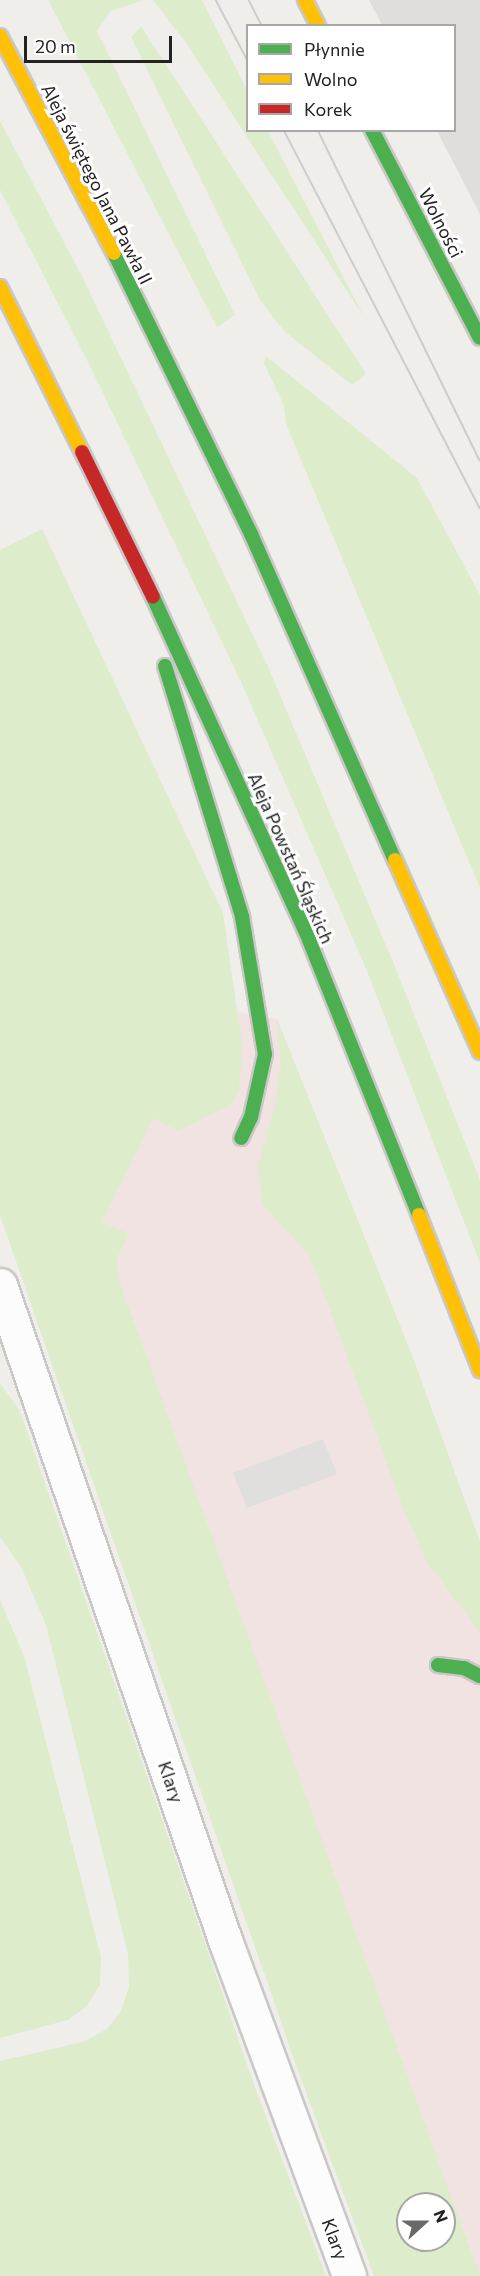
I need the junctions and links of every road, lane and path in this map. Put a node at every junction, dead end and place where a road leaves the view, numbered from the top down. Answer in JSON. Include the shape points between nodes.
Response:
{"nodes":[{"id":1,"x":305,"y":0,"type":"edge"},
{"id":2,"x":317,"y":24,"type":"edge"},
{"id":3,"x":0,"y":36,"type":"edge"},
{"id":4,"x":373,"y":132,"type":"edge"},
{"id":5,"x":0,"y":287,"type":"edge"},
{"id":6,"x":478,"y":335,"type":"edge"},
{"id":7,"x":127,"y":541,"type":"junction"},
{"id":8,"x":480,"y":1052,"type":"edge"},
{"id":9,"x":241,"y":1138,"type":"dead end"},
{"id":10,"x":0,"y":1285,"type":"edge"},
{"id":11,"x":480,"y":1370,"type":"edge"},
{"id":12,"x":438,"y":1665,"type":"dead end"},
{"id":13,"x":480,"y":1676,"type":"edge"},
{"id":14,"x":349,"y":2276,"type":"edge"}],
"edges":[{"from":1,"to":2,"type":"main road"},
{"from":3,"to":8,"type":"main road","name":"Aleja świętego Jana Pawła II","via":[[251,534]]},
{"from":4,"to":6,"type":"main road","name":"Wolności"},
{"from":5,"to":7,"type":"main road","name":"Aleja Powstań Śląskich"},
{"from":7,"to":9,"type":"main road","via":[[242,917],[265,1054],[251,1117]]},
{"from":7,"to":11,"type":"main road","name":"Aleja Powstań Śląskich","via":[[309,940]]},
{"from":10,"to":14,"type":"street","name":"Klary","via":[[229,1951]]},
{"from":12,"to":13,"type":"main road","via":[[464,1668]]}]}
